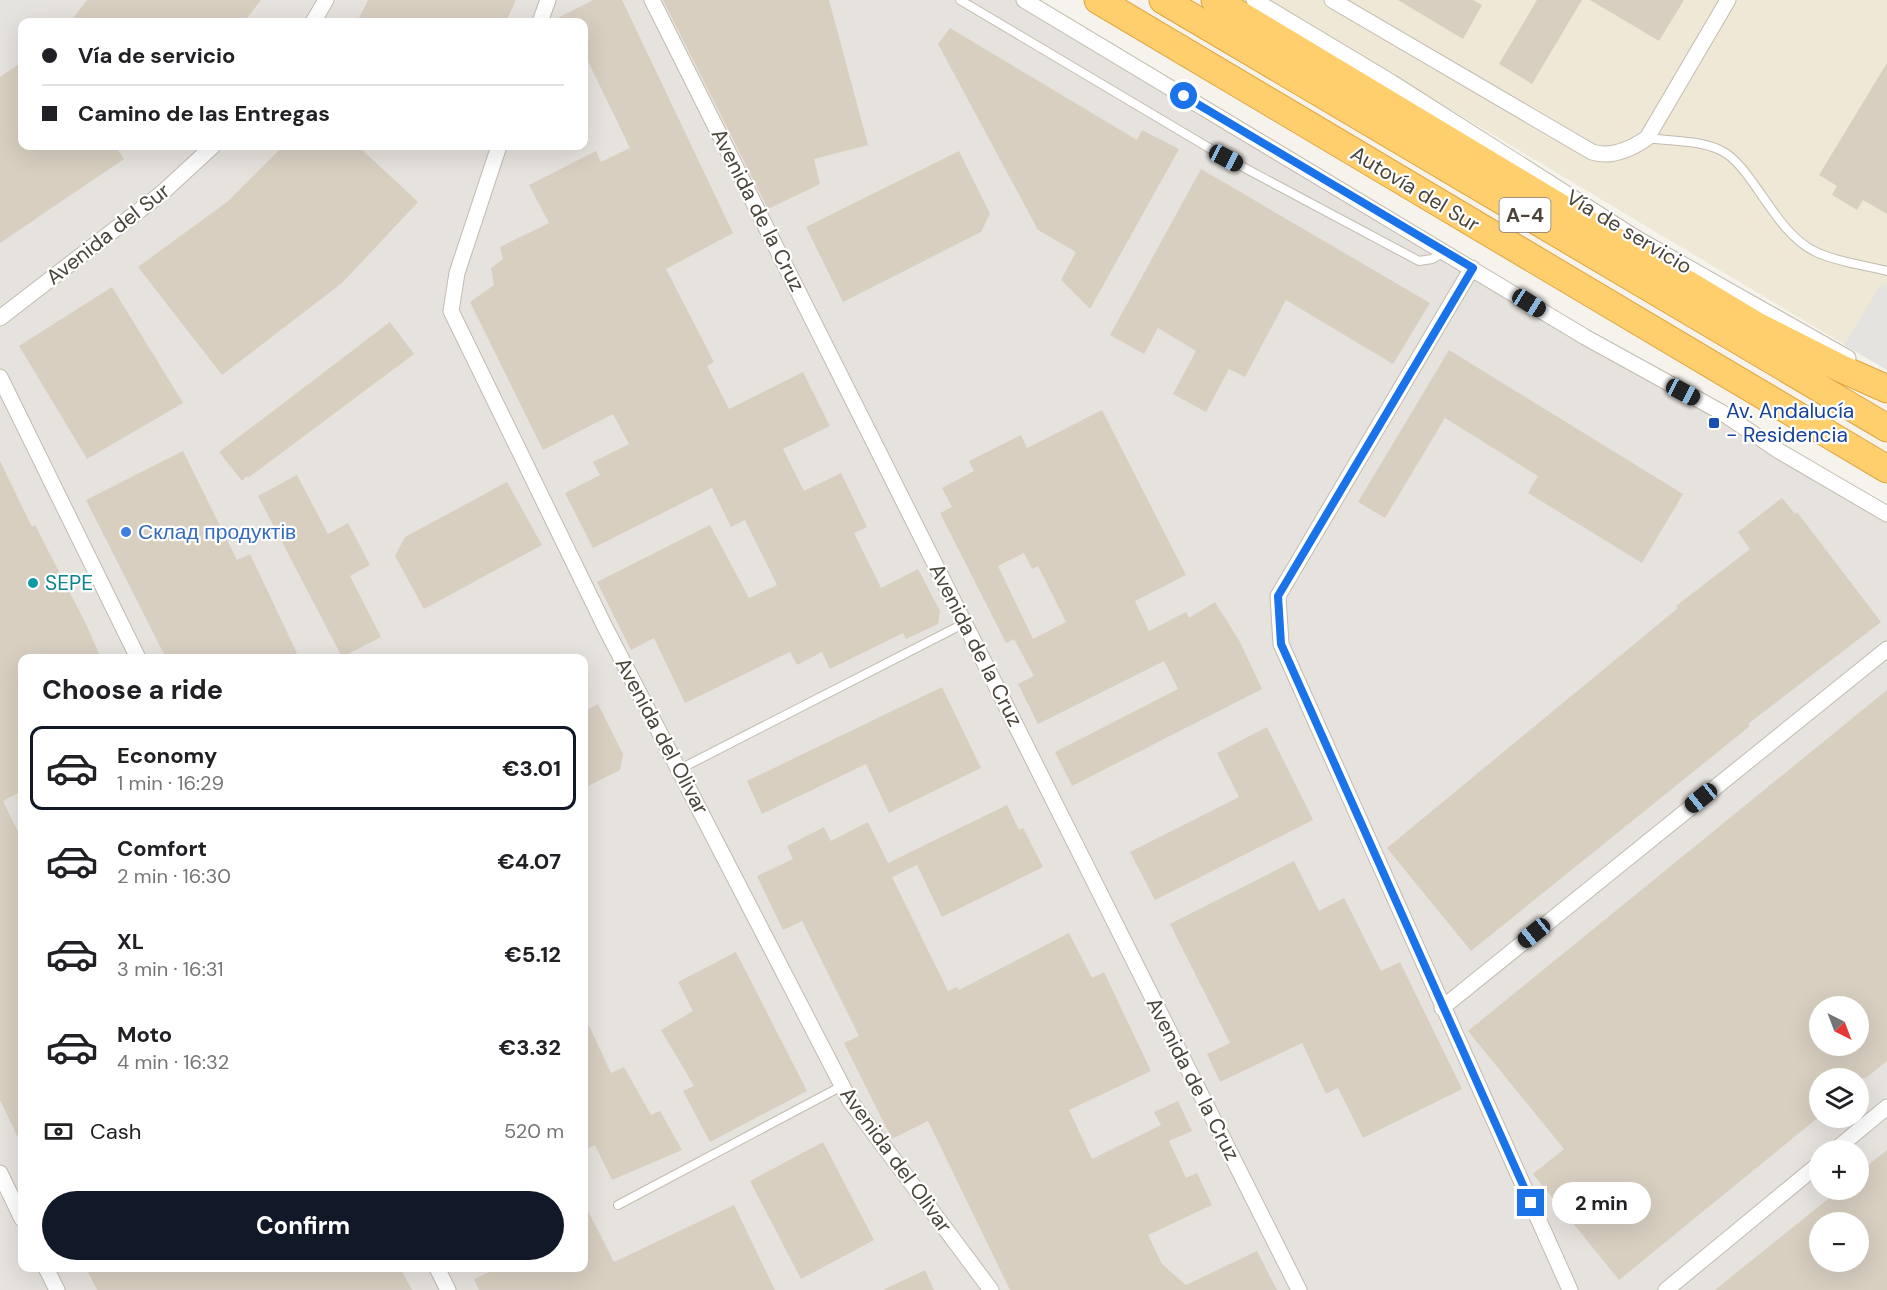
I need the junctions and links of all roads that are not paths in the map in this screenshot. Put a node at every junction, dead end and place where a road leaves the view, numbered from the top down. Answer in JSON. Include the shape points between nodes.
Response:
{"nodes":[{"id":1,"x":326,"y":0,"type":"edge"},
{"id":2,"x":548,"y":0,"type":"edge"},
{"id":3,"x":652,"y":0,"type":"edge"},
{"id":4,"x":960,"y":0,"type":"edge"},
{"id":5,"x":1024,"y":0,"type":"edge"},
{"id":6,"x":1098,"y":0,"type":"edge"},
{"id":7,"x":1163,"y":0,"type":"edge"},
{"id":8,"x":1215,"y":0,"type":"edge"},
{"id":9,"x":1254,"y":0,"type":"edge"},
{"id":10,"x":1332,"y":0,"type":"edge"},
{"id":11,"x":1728,"y":0,"type":"edge"},
{"id":12,"x":315,"y":18,"type":"edge"},
{"id":13,"x":541,"y":18,"type":"edge"},
{"id":14,"x":1647,"y":138,"type":"junction"},
{"id":15,"x":209,"y":150,"type":"edge"},
{"id":16,"x":499,"y":150,"type":"edge"},
{"id":17,"x":1444,"y":252,"type":"junction"},
{"id":18,"x":1473,"y":268,"type":"junction"},
{"id":19,"x":1887,"y":271,"type":"edge"},
{"id":20,"x":0,"y":318,"type":"edge"},
{"id":21,"x":0,"y":377,"type":"edge"},
{"id":22,"x":1887,"y":380,"type":"edge"},
{"id":23,"x":1887,"y":389,"type":"edge"},
{"id":24,"x":1887,"y":428,"type":"edge"},
{"id":25,"x":1887,"y":469,"type":"edge"},
{"id":26,"x":1887,"y":514,"type":"edge"},
{"id":27,"x":965,"y":623,"type":"junction"},
{"id":28,"x":1887,"y":649,"type":"edge"},
{"id":29,"x":136,"y":654,"type":"edge"},
{"id":30,"x":680,"y":769,"type":"junction"},
{"id":31,"x":1442,"y":1008,"type":"junction"},
{"id":32,"x":842,"y":1086,"type":"junction"},
{"id":33,"x":1887,"y":1107,"type":"edge"},
{"id":34,"x":1847,"y":1140,"type":"edge"},
{"id":35,"x":1809,"y":1172,"type":"edge"},
{"id":36,"x":0,"y":1173,"type":"edge"},
{"id":37,"x":618,"y":1205,"type":"dead end"},
{"id":38,"x":18,"y":1211,"type":"edge"},
{"id":39,"x":48,"y":1272,"type":"edge"},
{"id":40,"x":438,"y":1272,"type":"edge"},
{"id":41,"x":57,"y":1290,"type":"edge"},
{"id":42,"x":448,"y":1290,"type":"edge"},
{"id":43,"x":991,"y":1290,"type":"edge"},
{"id":44,"x":1299,"y":1290,"type":"edge"},
{"id":45,"x":1570,"y":1290,"type":"edge"},
{"id":46,"x":1666,"y":1290,"type":"edge"}],
"edges":[{"from":1,"to":12,"type":"street"},
{"from":2,"to":13,"type":"street"},
{"from":3,"to":27,"type":"street","name":"Avenida de la Cruz"},
{"from":4,"to":17,"type":"lane","via":[[1226,158],[1419,261]]},
{"from":5,"to":17,"type":"street"},
{"from":6,"to":25,"type":"highway","name":"Autovía del Sur","number":"A-4"},
{"from":7,"to":24,"type":"highway","name":"Autovía del Sur","number":"A-4"},
{"from":8,"to":23,"type":"highway","via":[[1757,326]]},
{"from":9,"to":22,"type":"street","name":"Vía de servicio","via":[[1636,238]]},
{"from":10,"to":14,"type":"street","via":[[1592,152],[1604,156],[1634,147]]},
{"from":11,"to":14,"type":"street"},
{"from":14,"to":19,"type":"lane","via":[[1719,149],[1732,158],[1794,236],[1815,252]]},
{"from":15,"to":20,"type":"street","name":"Avenida del Sur","via":[[162,193]]},
{"from":16,"to":30,"type":"street","name":"Avenida del Olivar","via":[[457,273],[451,310],[605,627]]},
{"from":17,"to":18,"type":"street"},
{"from":18,"to":26,"type":"street"},
{"from":18,"to":31,"type":"street","via":[[1278,596],[1281,644]]},
{"from":21,"to":29,"type":"street"},
{"from":27,"to":30,"type":"lane"},
{"from":27,"to":44,"type":"street","name":"Avenida de la Cruz"},
{"from":28,"to":31,"type":"street"},
{"from":30,"to":32,"type":"street","name":"Avenida del Olivar"},
{"from":31,"to":45,"type":"street"},
{"from":32,"to":37,"type":"lane"},
{"from":32,"to":43,"type":"street","name":"Avenida del Olivar"},
{"from":33,"to":34,"type":"street"},
{"from":35,"to":46,"type":"street"},
{"from":36,"to":38,"type":"street"},
{"from":39,"to":41,"type":"street"},
{"from":40,"to":42,"type":"street"}]}
